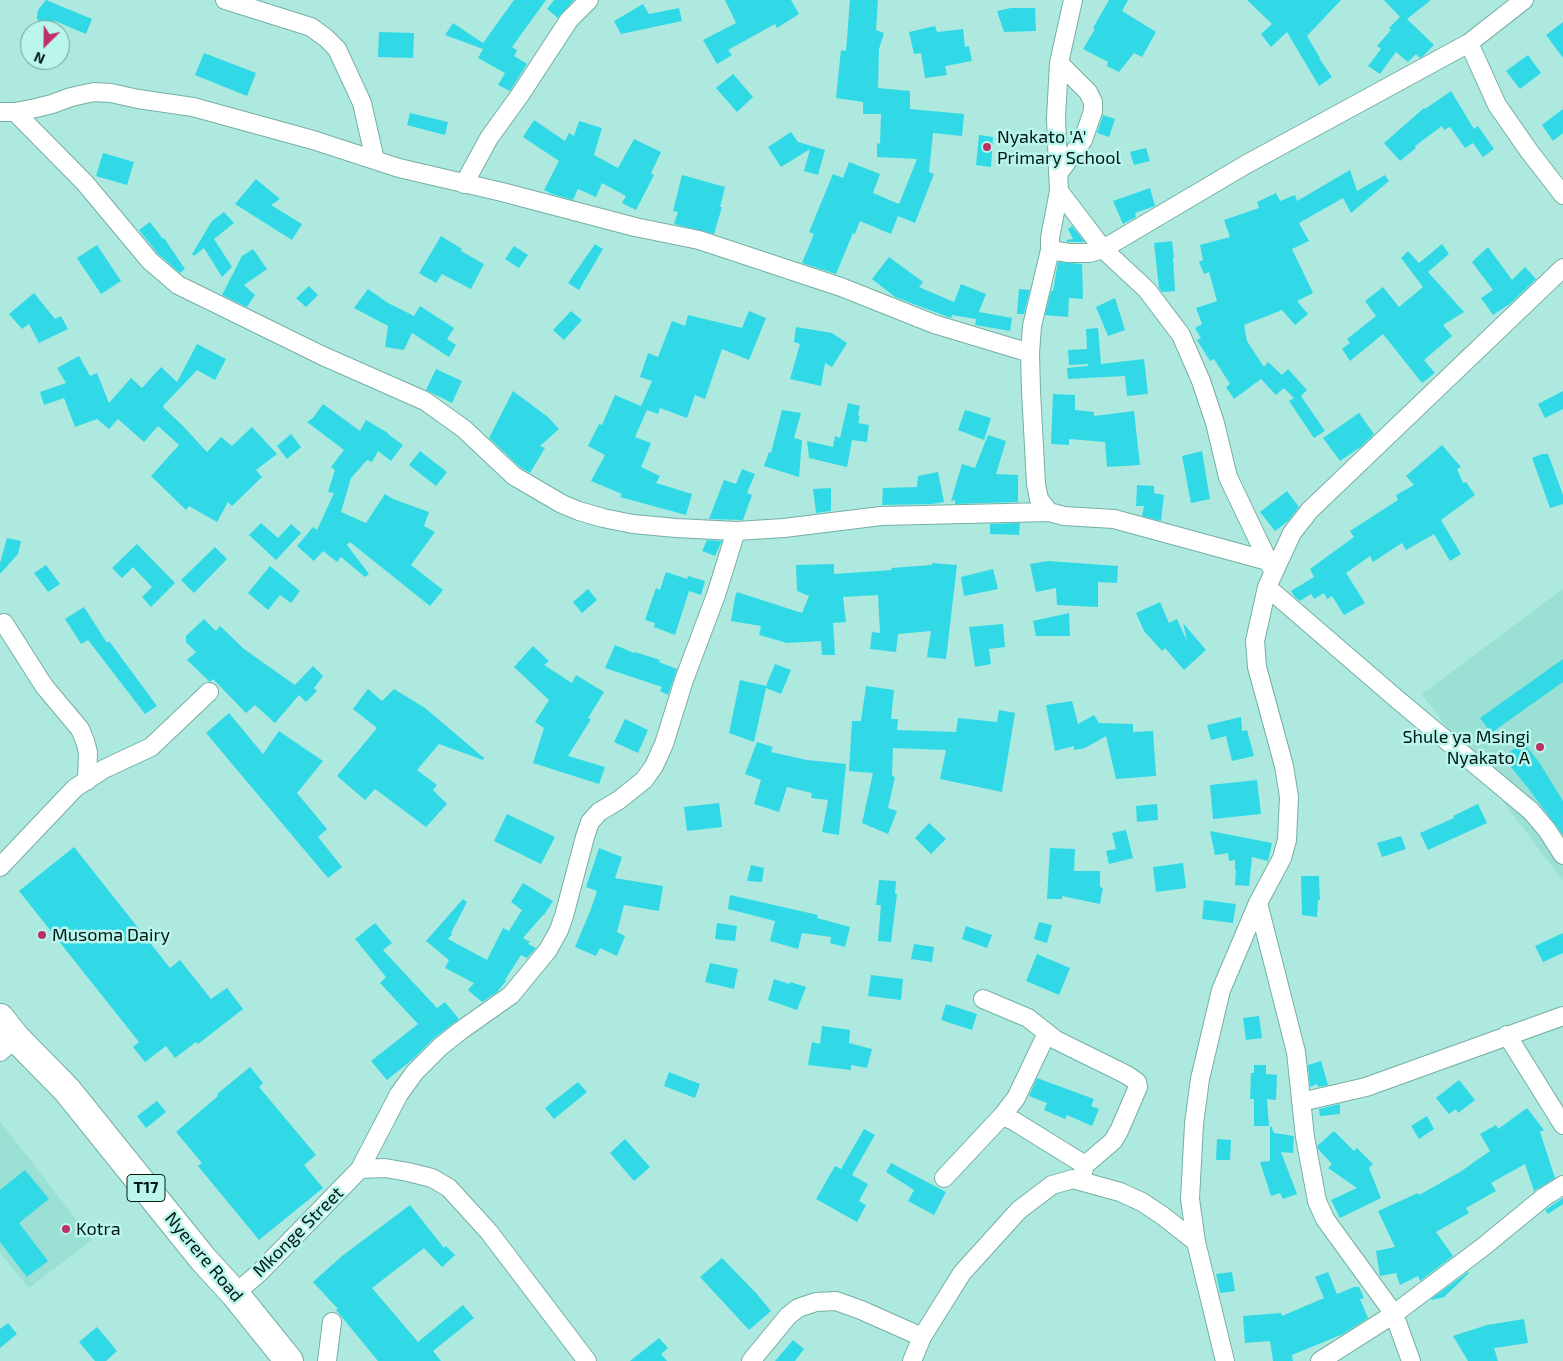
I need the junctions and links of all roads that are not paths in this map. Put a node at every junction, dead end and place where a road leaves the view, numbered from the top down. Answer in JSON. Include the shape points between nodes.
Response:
{"nodes":[{"id":1,"x":225,"y":0,"type":"edge"},
{"id":2,"x":589,"y":0,"type":"edge"},
{"id":3,"x":1073,"y":0,"type":"edge"},
{"id":4,"x":1524,"y":0,"type":"edge"},
{"id":5,"x":1469,"y":43,"type":"junction"},
{"id":6,"x":1059,"y":63,"type":"junction"},
{"id":7,"x":8,"y":112,"type":"edge"},
{"id":8,"x":375,"y":160,"type":"junction"},
{"id":9,"x":1058,"y":183,"type":"junction"},
{"id":10,"x":464,"y":184,"type":"junction"},
{"id":11,"x":1563,"y":195,"type":"edge"},
{"id":12,"x":1103,"y":249,"type":"junction"},
{"id":13,"x":1050,"y":250,"type":"junction"},
{"id":14,"x":1563,"y":268,"type":"edge"},
{"id":15,"x":1030,"y":352,"type":"junction"},
{"id":16,"x":1049,"y":512,"type":"junction"},
{"id":17,"x":736,"y":530,"type":"junction"},
{"id":18,"x":1270,"y":573,"type":"junction"},
{"id":19,"x":4,"y":623,"type":"dead end"},
{"id":20,"x":209,"y":692,"type":"dead end"},
{"id":21,"x":87,"y":781,"type":"junction"},
{"id":22,"x":1563,"y":855,"type":"edge"},
{"id":23,"x":0,"y":867,"type":"edge"},
{"id":24,"x":1258,"y":903,"type":"junction"},
{"id":25,"x":983,"y":1000,"type":"dead end"},
{"id":26,"x":1563,"y":1016,"type":"edge"},
{"id":27,"x":1047,"y":1033,"type":"junction"},
{"id":28,"x":5,"y":1036,"type":"edge"},
{"id":29,"x":1507,"y":1036,"type":"junction"},
{"id":30,"x":1301,"y":1102,"type":"junction"},
{"id":31,"x":1002,"y":1116,"type":"junction"},
{"id":32,"x":1563,"y":1125,"type":"edge"},
{"id":33,"x":360,"y":1169,"type":"junction"},
{"id":34,"x":1083,"y":1173,"type":"junction"},
{"id":35,"x":944,"y":1178,"type":"dead end"},
{"id":36,"x":1563,"y":1185,"type":"edge"},
{"id":37,"x":1196,"y":1242,"type":"junction"},
{"id":38,"x":235,"y":1294,"type":"junction"},
{"id":39,"x":1394,"y":1314,"type":"junction"},
{"id":40,"x":332,"y":1322,"type":"dead end"},
{"id":41,"x":922,"y":1336,"type":"junction"},
{"id":42,"x":289,"y":1361,"type":"edge"},
{"id":43,"x":328,"y":1361,"type":"edge"},
{"id":44,"x":587,"y":1361,"type":"edge"},
{"id":45,"x":752,"y":1361,"type":"edge"},
{"id":46,"x":912,"y":1361,"type":"edge"},
{"id":47,"x":1225,"y":1361,"type":"edge"},
{"id":48,"x":1320,"y":1361,"type":"edge"},
{"id":49,"x":1411,"y":1361,"type":"edge"}],
"edges":[{"from":1,"to":8,"type":"street","via":[[311,27],[337,49],[362,103]]},
{"from":2,"to":10,"type":"street","via":[[569,20],[489,138]]},
{"from":3,"to":6,"type":"street"},
{"from":4,"to":5,"type":"street"},
{"from":5,"to":11,"type":"street","via":[[1497,105]]},
{"from":5,"to":12,"type":"street","via":[[1245,165]]},
{"from":6,"to":9,"type":"street","via":[[1056,118]]},
{"from":6,"to":9,"type":"street","via":[[1094,102],[1083,140]]},
{"from":7,"to":8,"type":"street","via":[[94,92],[111,93],[193,107]]},
{"from":7,"to":17,"type":"street","via":[[85,183],[150,261],[178,285],[425,401],[464,429],[514,476],[562,504],[633,524]]},
{"from":8,"to":10,"type":"street"},
{"from":9,"to":12,"type":"street"},
{"from":9,"to":13,"type":"street"},
{"from":10,"to":15,"type":"street","via":[[698,240],[841,287],[934,324]]},
{"from":12,"to":13,"type":"street","via":[[1089,253]]},
{"from":12,"to":18,"type":"street","via":[[1147,290],[1181,335],[1202,381],[1228,477]]},
{"from":13,"to":15,"type":"street","via":[[1032,326]]},
{"from":14,"to":18,"type":"street","via":[[1310,510],[1292,533]]},
{"from":15,"to":16,"type":"street","via":[[1036,484],[1039,499]]},
{"from":16,"to":17,"type":"street","via":[[881,516],[784,528]]},
{"from":16,"to":18,"type":"street","via":[[1114,519]]},
{"from":17,"to":33,"type":"street","name":"Mkonge Street","via":[[664,744],[644,780],[590,822],[564,916],[554,940],[511,996],[460,1031],[415,1072],[399,1094]]},
{"from":18,"to":22,"type":"street","via":[[1398,700],[1531,811]]},
{"from":18,"to":24,"type":"street","via":[[1255,641],[1257,667],[1284,766],[1289,797],[1287,840],[1282,858]]},
{"from":19,"to":21,"type":"street","via":[[44,686],[80,729],[88,752]]},
{"from":20,"to":21,"type":"street","via":[[151,747],[104,769]]},
{"from":21,"to":23,"type":"street","via":[[58,804]]},
{"from":24,"to":30,"type":"street","via":[[1296,1052]]},
{"from":24,"to":37,"type":"street","via":[[1221,990],[1200,1079],[1190,1198]]},
{"from":25,"to":27,"type":"street","via":[[1028,1018]]},
{"from":26,"to":29,"type":"street"},
{"from":27,"to":31,"type":"street","via":[[1016,1098]]},
{"from":27,"to":34,"type":"street","via":[[1138,1084],[1116,1136]]},
{"from":28,"to":38,"type":"main road","name":"Nyerere Road","number":"T17","via":[[67,1090]]},
{"from":29,"to":30,"type":"street","via":[[1366,1087]]},
{"from":29,"to":32,"type":"street"},
{"from":30,"to":39,"type":"street","via":[[1317,1201],[1325,1219]]},
{"from":31,"to":34,"type":"street","via":[[1014,1120]]},
{"from":31,"to":35,"type":"street"},
{"from":33,"to":38,"type":"street","name":"Mkonge Street"},
{"from":33,"to":44,"type":"street","via":[[385,1168],[408,1172],[432,1178],[448,1188],[489,1232]]},
{"from":34,"to":37,"type":"street","via":[[1142,1202]]},
{"from":34,"to":41,"type":"street","via":[[1052,1185],[1019,1210],[962,1273]]},
{"from":36,"to":39,"type":"street"},
{"from":37,"to":47,"type":"street"},
{"from":38,"to":42,"type":"main road","name":"Nyerere Road","number":"T17"},
{"from":39,"to":48,"type":"street"},
{"from":39,"to":49,"type":"street"},
{"from":40,"to":43,"type":"street"},
{"from":41,"to":45,"type":"street","via":[[836,1301],[816,1302],[798,1308],[788,1316]]},
{"from":41,"to":46,"type":"street"}]}
